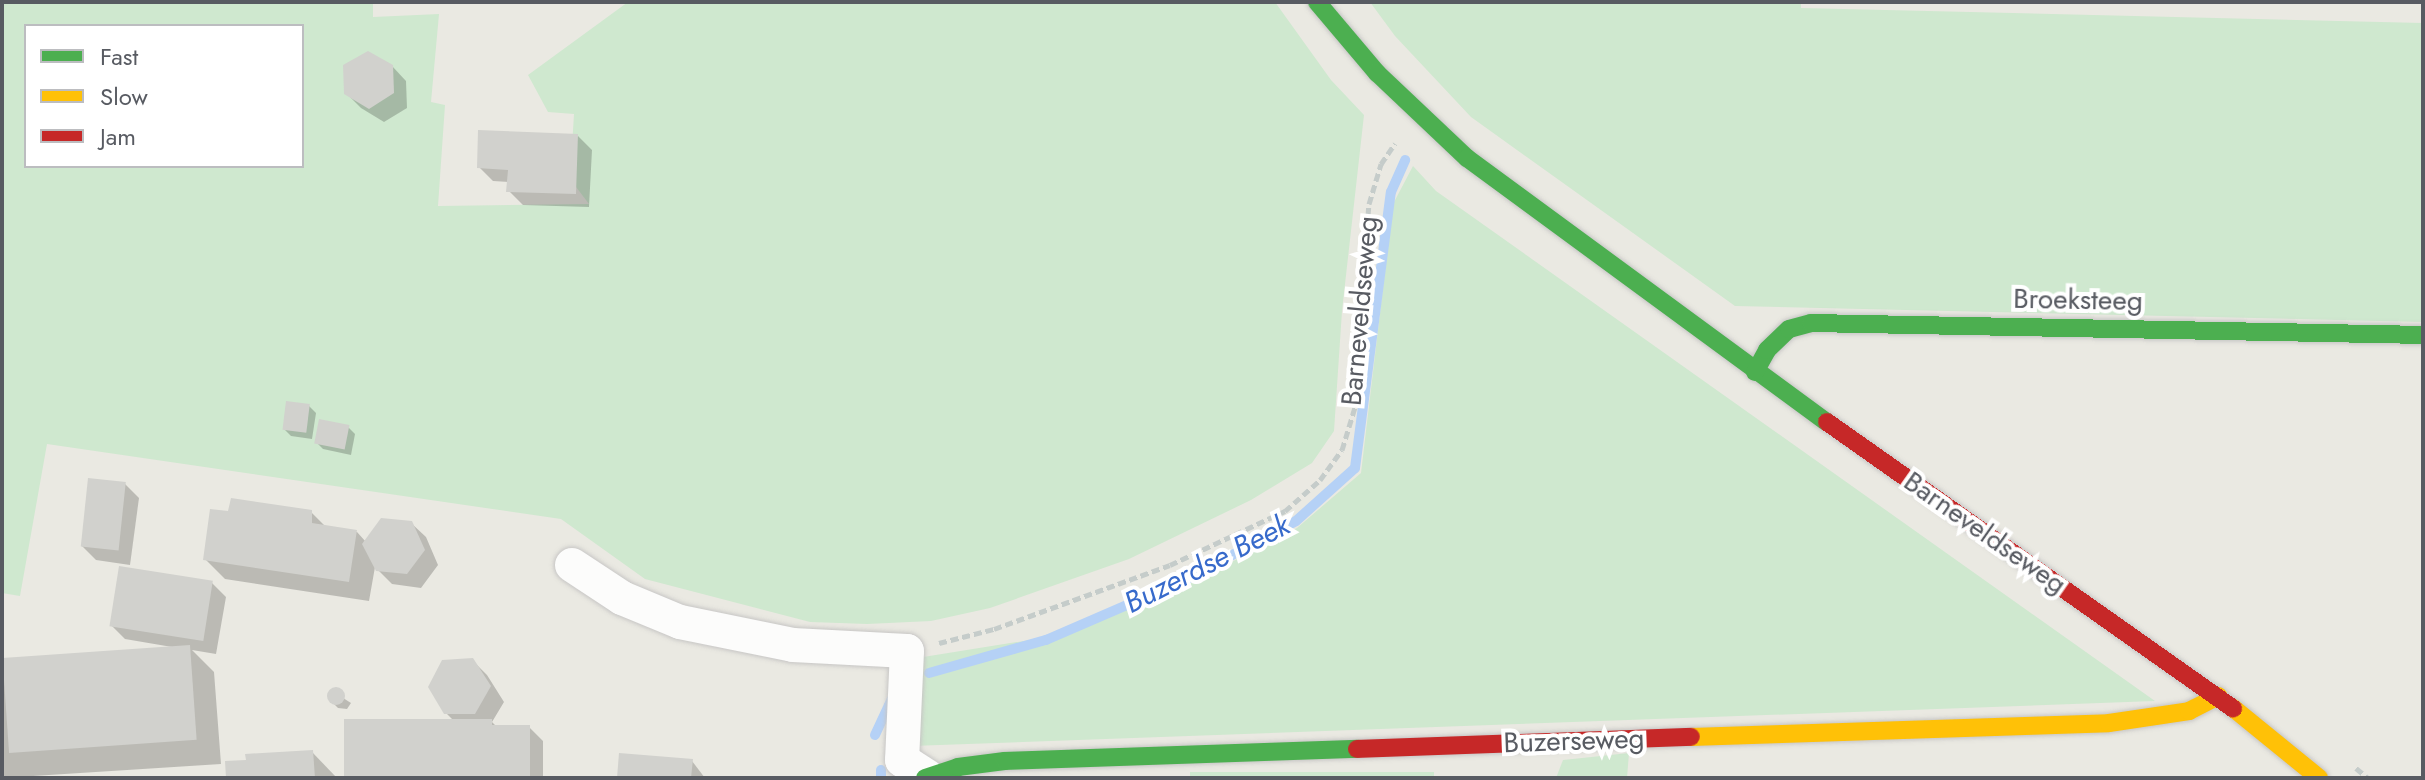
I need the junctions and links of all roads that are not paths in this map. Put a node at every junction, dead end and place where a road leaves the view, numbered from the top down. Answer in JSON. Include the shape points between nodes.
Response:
{"nodes":[{"id":1,"x":1317,"y":2,"type":"edge"},
{"id":2,"x":2423,"y":335,"type":"edge"},
{"id":3,"x":1755,"y":372,"type":"junction"},
{"id":4,"x":572,"y":565,"type":"dead end"},
{"id":5,"x":2218,"y":696,"type":"junction"},
{"id":6,"x":926,"y":777,"type":"edge"},
{"id":7,"x":2319,"y":778,"type":"edge"}],
"edges":[{"from":1,"to":3,"type":"street","name":"Barneveldseweg","via":[[1377,73],[1467,158]]},
{"from":2,"to":3,"type":"street","name":"Broeksteeg","via":[[1811,323],[1789,329],[1767,350]]},
{"from":3,"to":5,"type":"street","name":"Barneveldseweg"},
{"from":4,"to":6,"type":"street","name":"Buzerseweg","via":[[622,598],[680,622],[793,645],[907,651],[902,760]]},
{"from":5,"to":6,"type":"street","name":"Buzerseweg","via":[[2189,711],[2109,723],[1005,761]]},
{"from":5,"to":7,"type":"street","name":"Barneveldseweg"}]}
